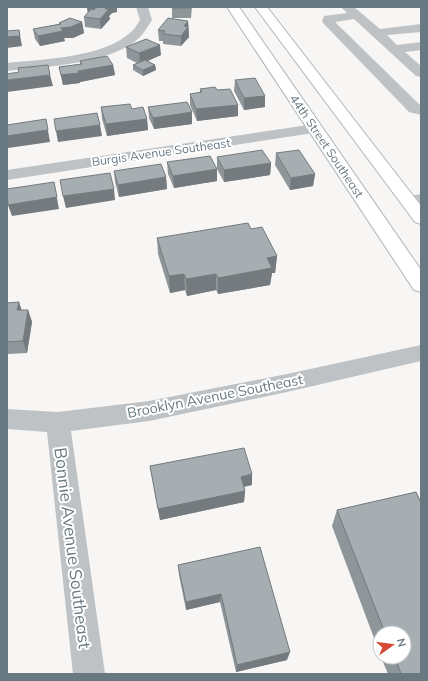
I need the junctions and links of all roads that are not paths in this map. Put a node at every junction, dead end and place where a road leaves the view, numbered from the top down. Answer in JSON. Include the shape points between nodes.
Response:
{"nodes":[{"id":1,"x":142,"y":7,"type":"edge"},
{"id":2,"x":232,"y":7,"type":"edge"},
{"id":3,"x":262,"y":7,"type":"edge"},
{"id":4,"x":352,"y":11,"type":"edge"},
{"id":5,"x":421,"y":28,"type":"edge"},
{"id":6,"x":376,"y":33,"type":"junction"},
{"id":7,"x":421,"y":46,"type":"edge"},
{"id":8,"x":394,"y":49,"type":"junction"},
{"id":9,"x":262,"y":50,"type":"junction"},
{"id":10,"x":303,"y":62,"type":"junction"},
{"id":11,"x":7,"y":67,"type":"edge"},
{"id":12,"x":421,"y":73,"type":"edge"},
{"id":13,"x":421,"y":111,"type":"edge"},
{"id":14,"x":421,"y":124,"type":"edge"},
{"id":15,"x":315,"y":129,"type":"junction"},
{"id":16,"x":375,"y":157,"type":"junction"},
{"id":17,"x":7,"y":175,"type":"edge"},
{"id":18,"x":415,"y":200,"type":"edge"},
{"id":19,"x":421,"y":218,"type":"edge"},
{"id":20,"x":421,"y":285,"type":"edge"},
{"id":21,"x":421,"y":353,"type":"edge"},
{"id":22,"x":7,"y":419,"type":"edge"},
{"id":23,"x":58,"y":422,"type":"junction"},
{"id":24,"x":89,"y":674,"type":"edge"}],
"edges":[{"from":1,"to":11,"type":"street","via":[[146,20],[135,35],[113,49],[76,58]]},
{"from":2,"to":9,"type":"main road","name":"44th Street Southeast"},
{"from":3,"to":10,"type":"main road"},
{"from":4,"to":6,"type":"street"},
{"from":4,"to":13,"type":"street","via":[[328,21],[414,109]]},
{"from":5,"to":6,"type":"street"},
{"from":6,"to":8,"type":"street"},
{"from":7,"to":8,"type":"street"},
{"from":8,"to":12,"type":"street"},
{"from":9,"to":10,"type":"main road","via":[[284,59]]},
{"from":9,"to":15,"type":"main road","name":"44th Street Southeast"},
{"from":10,"to":16,"type":"main road"},
{"from":13,"to":14,"type":"street","via":[[418,121]]},
{"from":15,"to":16,"type":"main road","via":[[343,135]]},
{"from":15,"to":17,"type":"street","name":"Burgis Avenue Southeast"},
{"from":15,"to":20,"type":"main road","name":"44th Street Southeast"},
{"from":16,"to":18,"type":"main road"},
{"from":18,"to":19,"type":"main road"},
{"from":21,"to":23,"type":"street","name":"Brooklyn Avenue Southeast","via":[[150,412]]},
{"from":22,"to":23,"type":"street","name":"Brooklyn Avenue Southeast"},
{"from":23,"to":24,"type":"street","name":"Bonnie Avenue Southeast"}]}
